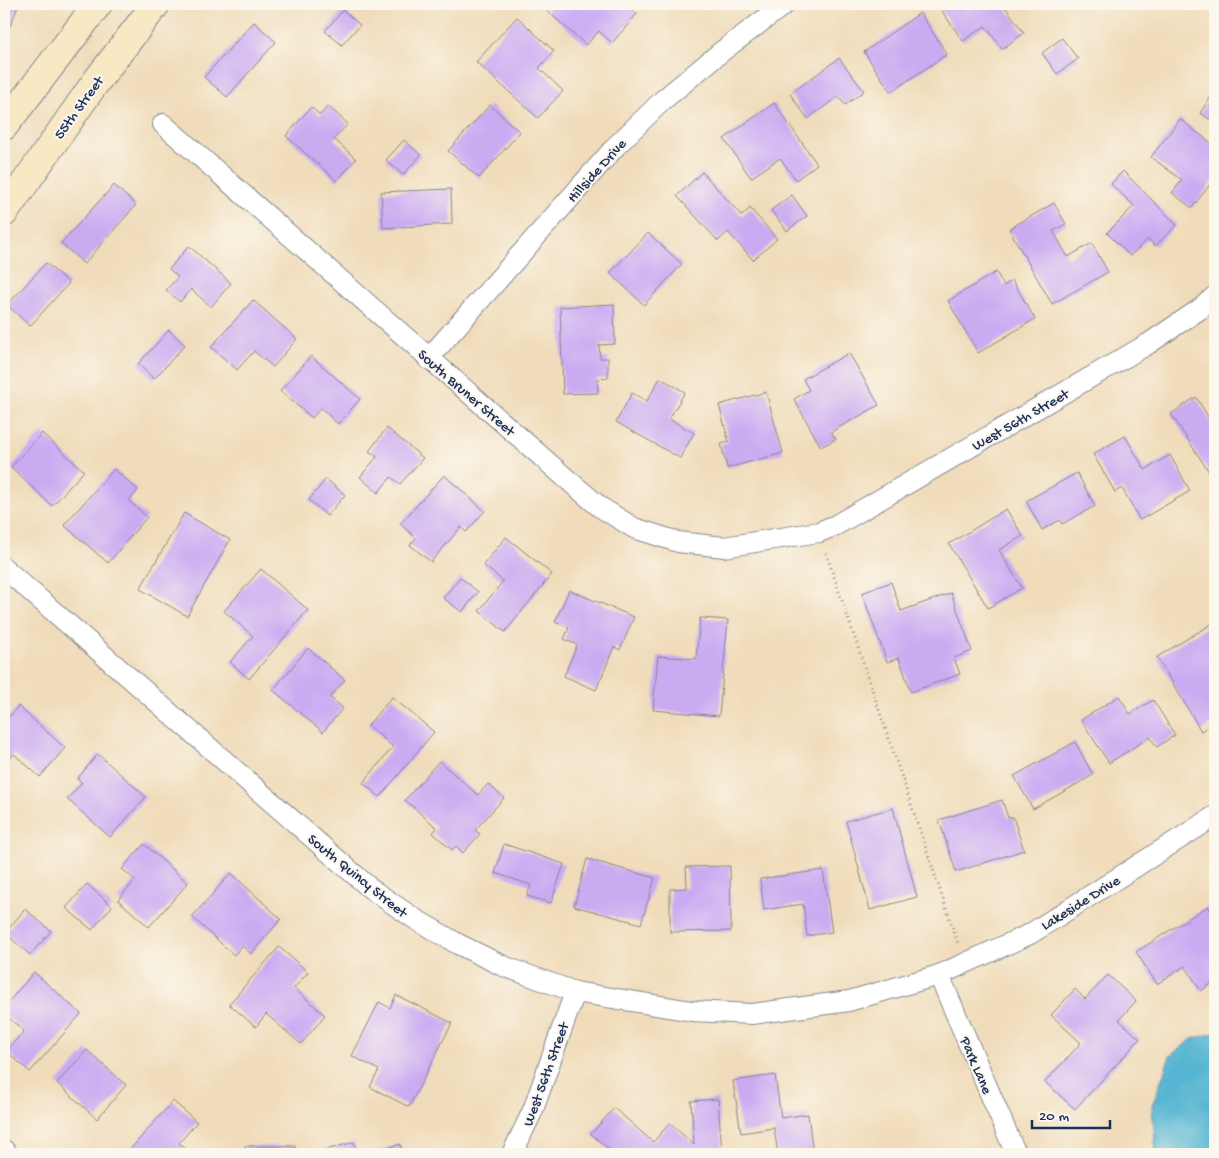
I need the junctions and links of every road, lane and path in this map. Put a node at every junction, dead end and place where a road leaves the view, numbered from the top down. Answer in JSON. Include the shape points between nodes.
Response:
{"nodes":[{"id":1,"x":98,"y":4,"type":"edge"},
{"id":2,"x":156,"y":4,"type":"edge"},
{"id":3,"x":785,"y":4,"type":"edge"},
{"id":4,"x":163,"y":124,"type":"dead end"},
{"id":5,"x":4,"y":126,"type":"edge"},
{"id":6,"x":4,"y":213,"type":"edge"},
{"id":7,"x":1215,"y":296,"type":"edge"},
{"id":8,"x":428,"y":359,"type":"junction"},
{"id":9,"x":819,"y":532,"type":"junction"},
{"id":10,"x":4,"y":568,"type":"edge"},
{"id":11,"x":1215,"y":816,"type":"edge"},
{"id":12,"x":965,"y":964,"type":"junction"},
{"id":13,"x":938,"y":976,"type":"junction"},
{"id":14,"x":575,"y":992,"type":"junction"},
{"id":15,"x":4,"y":1150,"type":"edge"},
{"id":16,"x":8,"y":1154,"type":"edge"},
{"id":17,"x":512,"y":1154,"type":"edge"},
{"id":18,"x":1016,"y":1154,"type":"edge"}],
"edges":[{"from":1,"to":5,"type":"main road"},
{"from":2,"to":6,"type":"main road","name":"55th Street","via":[[95,83]]},
{"from":3,"to":8,"type":"street","name":"Hillside Drive","via":[[670,94],[616,146]]},
{"from":4,"to":8,"type":"street","name":"South Bruner Street"},
{"from":7,"to":9,"type":"street","name":"West 56th Street","via":[[1140,349],[860,512]]},
{"from":8,"to":9,"type":"street","name":"South Bruner Street","via":[[594,502],[634,528],[678,542],[724,547]]},
{"from":9,"to":12,"type":"path"},
{"from":10,"to":14,"type":"street","name":"South Quincy Street","via":[[371,889],[414,920],[458,944],[503,966]]},
{"from":11,"to":12,"type":"street","name":"Lakeside Drive","via":[[1061,916]]},
{"from":12,"to":13,"type":"street","name":"Lakeside Drive"},
{"from":13,"to":14,"type":"street","name":"South Quincy Street","via":[[848,1002],[752,1014],[692,1011]]},
{"from":13,"to":18,"type":"street","name":"Park Lane"},
{"from":14,"to":17,"type":"street","name":"West 56th Street","via":[[533,1110]]},
{"from":15,"to":16,"type":"street"}]}
